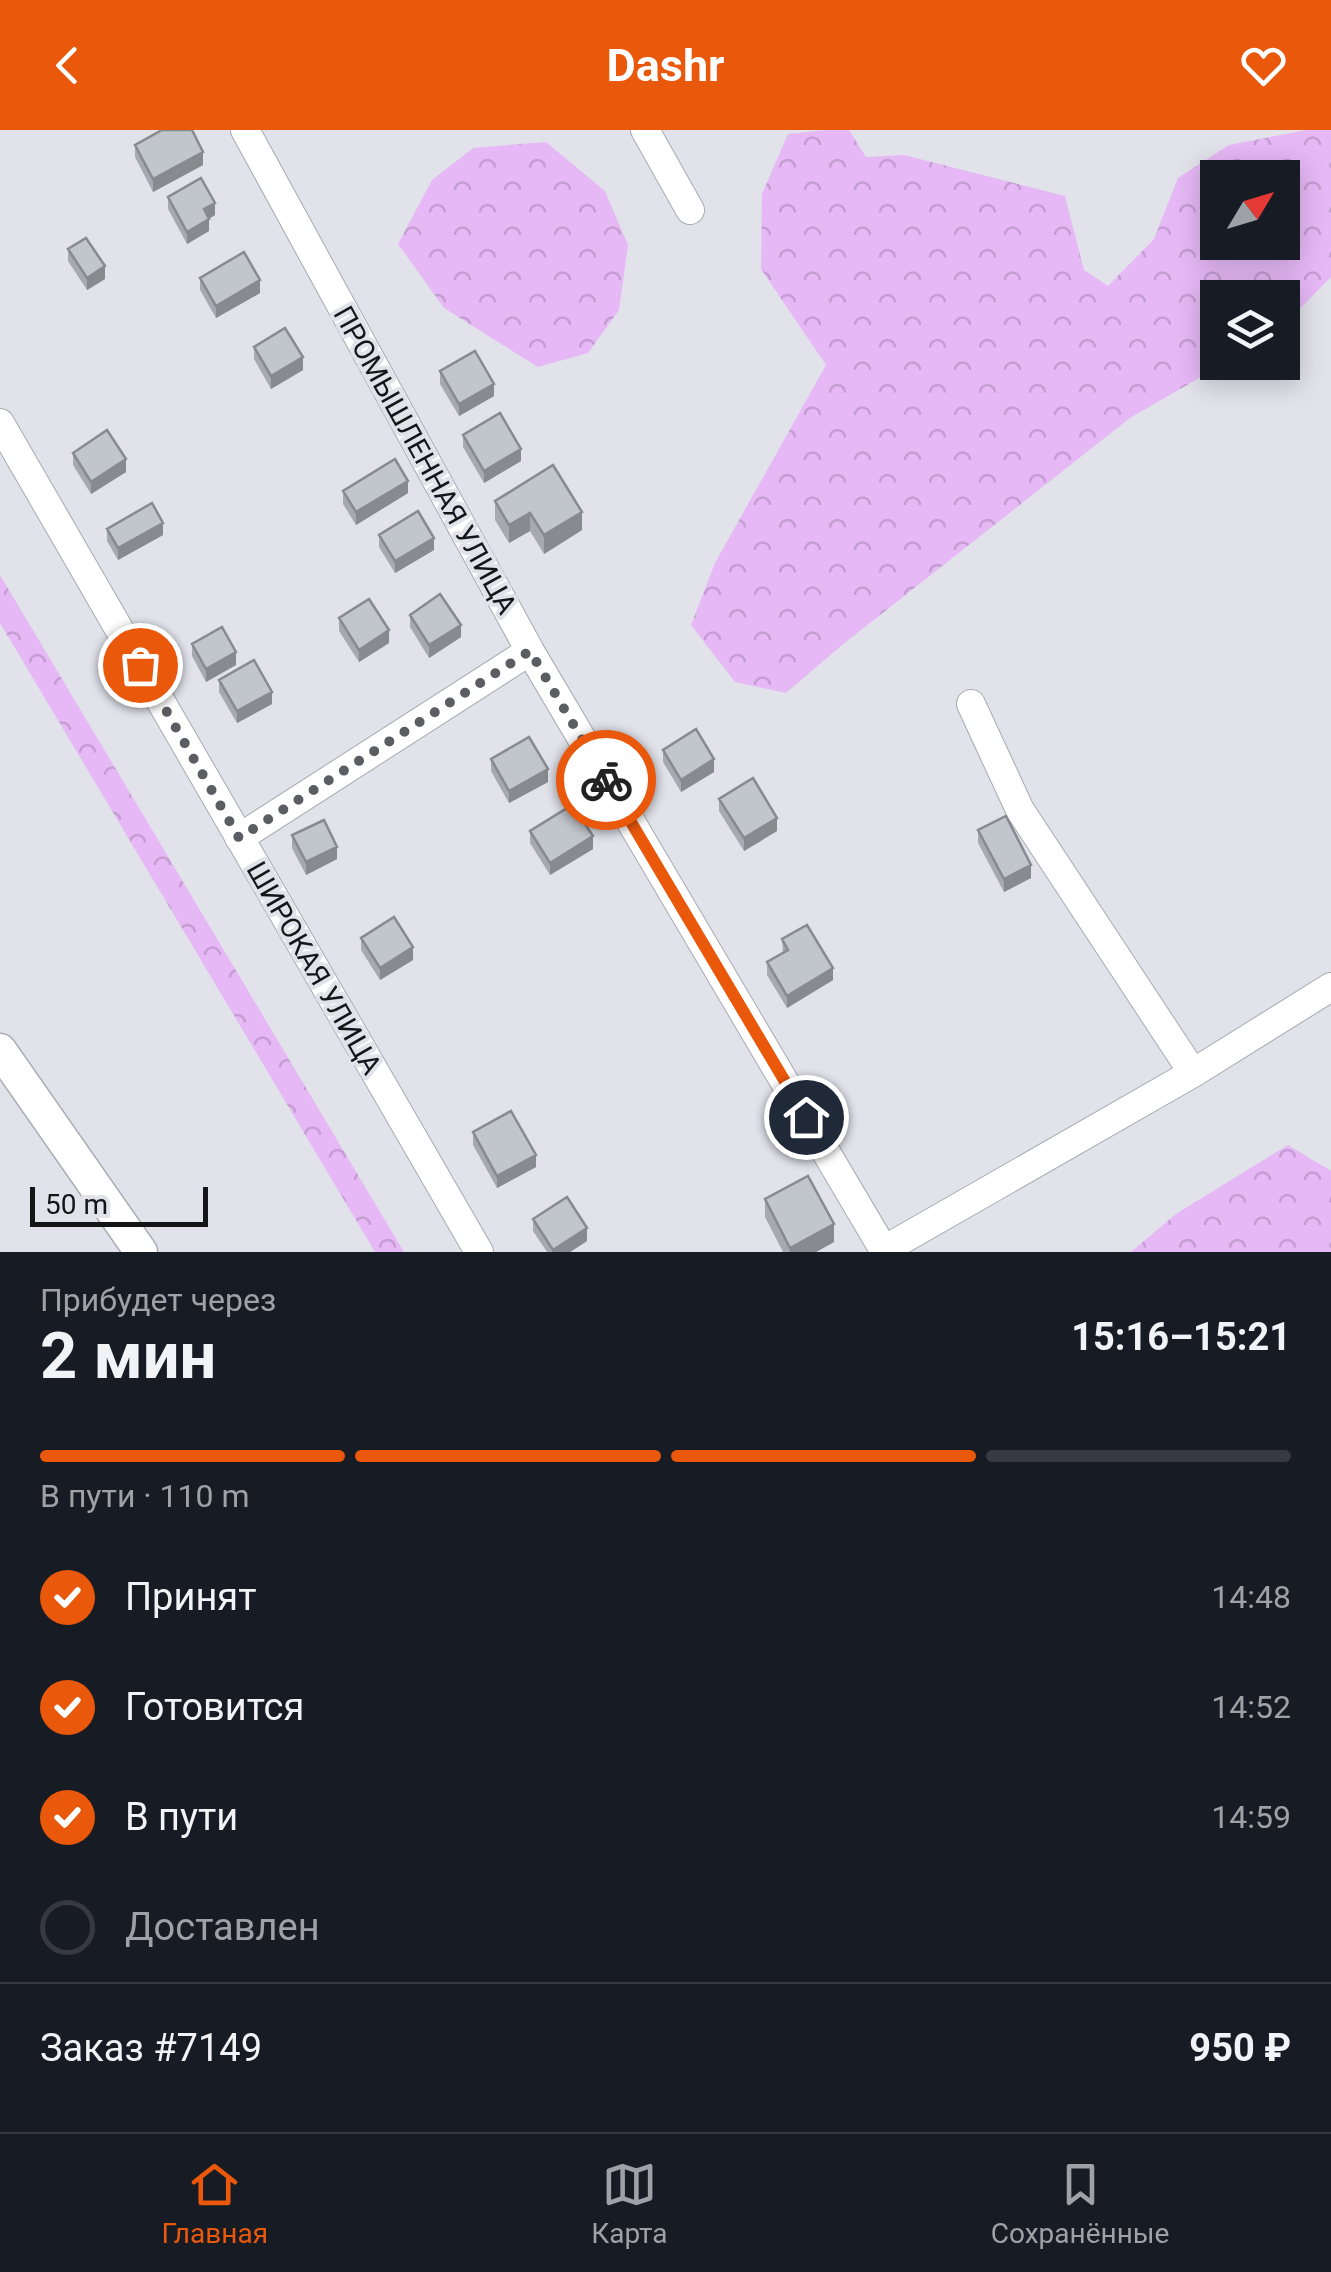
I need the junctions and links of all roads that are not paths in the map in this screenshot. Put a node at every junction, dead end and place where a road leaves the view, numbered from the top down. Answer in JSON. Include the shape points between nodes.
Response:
{"nodes":[{"id":1,"x":245,"y":130,"type":"edge"},
{"id":2,"x":645,"y":130,"type":"edge"},
{"id":3,"x":690,"y":210,"type":"dead end"},
{"id":4,"x":0,"y":423,"type":"edge"},
{"id":5,"x":530,"y":651,"type":"junction"},
{"id":6,"x":970,"y":704,"type":"dead end"},
{"id":7,"x":239,"y":838,"type":"junction"},
{"id":8,"x":1331,"y":987,"type":"edge"},
{"id":9,"x":0,"y":1050,"type":"edge"},
{"id":10,"x":1193,"y":1072,"type":"junction"},
{"id":11,"x":885,"y":1251,"type":"edge"},
{"id":12,"x":141,"y":1252,"type":"edge"},
{"id":13,"x":479,"y":1252,"type":"edge"}],
"edges":[{"from":1,"to":5,"type":"street","name":"ПРОМЫШЛЕННАЯ УЛИЦА"},
{"from":2,"to":3,"type":"street"},
{"from":4,"to":7,"type":"street","name":"ШИРОКАЯ УЛИЦА"},
{"from":5,"to":7,"type":"street"},
{"from":5,"to":11,"type":"street","name":"ПРОМЫШЛЕННАЯ УЛИЦА"},
{"from":6,"to":10,"type":"street","via":[[1020,810]]},
{"from":7,"to":13,"type":"street","name":"ШИРОКАЯ УЛИЦА"},
{"from":8,"to":10,"type":"street"},
{"from":9,"to":12,"type":"main road"},
{"from":10,"to":11,"type":"street"}]}
